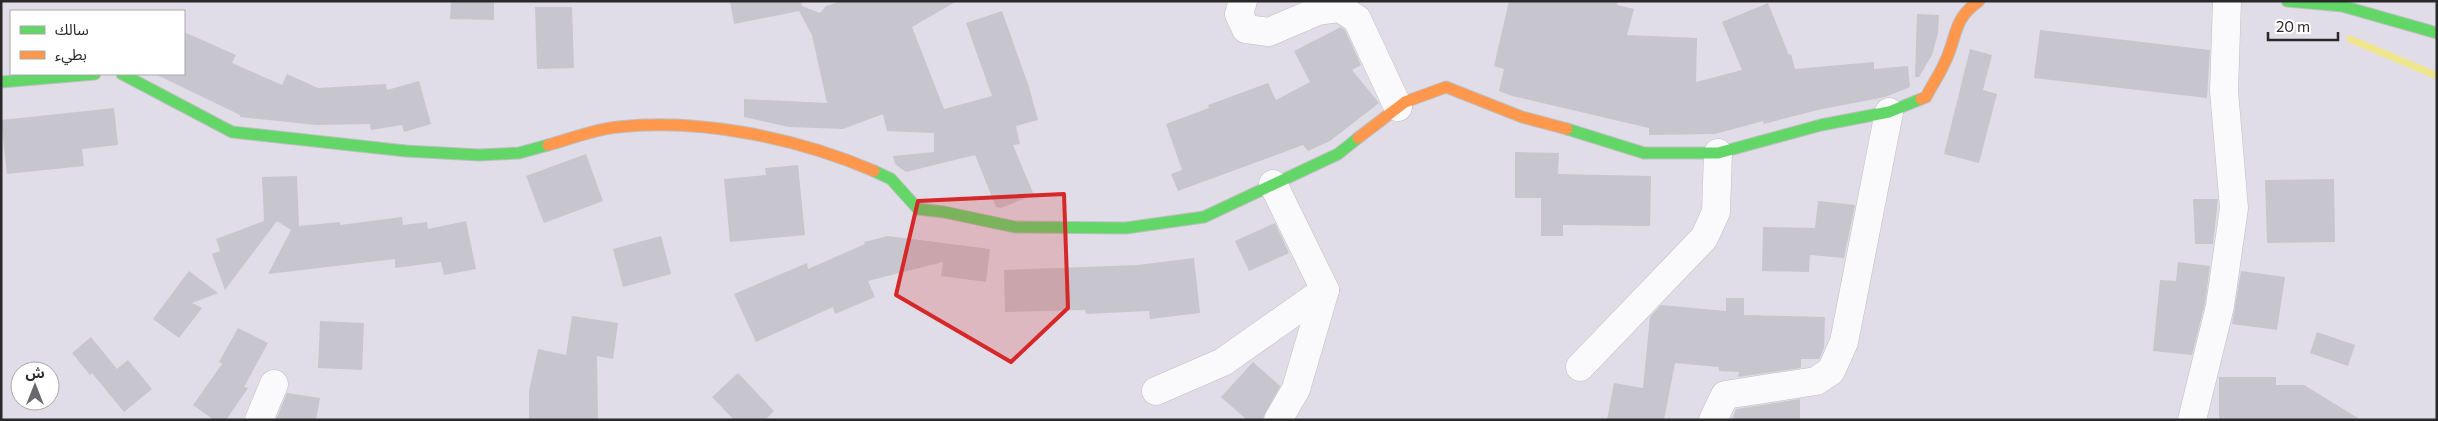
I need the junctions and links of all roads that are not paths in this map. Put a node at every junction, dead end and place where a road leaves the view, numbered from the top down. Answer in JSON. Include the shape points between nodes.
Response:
{"nodes":[{"id":1,"x":1242,"y":1,"type":"edge"},
{"id":2,"x":2227,"y":1,"type":"edge"},
{"id":3,"x":2287,"y":1,"type":"edge"},
{"id":4,"x":1968,"y":4,"type":"edge"},
{"id":5,"x":2437,"y":33,"type":"edge"},
{"id":6,"x":83,"y":75,"type":"edge"},
{"id":7,"x":124,"y":75,"type":"edge"},
{"id":8,"x":1,"y":82,"type":"edge"},
{"id":9,"x":1398,"y":107,"type":"junction"},
{"id":10,"x":1889,"y":112,"type":"junction"},
{"id":11,"x":1718,"y":154,"type":"junction"},
{"id":12,"x":1273,"y":184,"type":"junction"},
{"id":13,"x":1325,"y":290,"type":"junction"},
{"id":14,"x":1580,"y":367,"type":"dead end"},
{"id":15,"x":274,"y":384,"type":"dead end"},
{"id":16,"x":1156,"y":391,"type":"dead end"},
{"id":17,"x":259,"y":420,"type":"edge"},
{"id":18,"x":1278,"y":420,"type":"edge"},
{"id":19,"x":1713,"y":420,"type":"edge"},
{"id":20,"x":2192,"y":420,"type":"edge"}],
"edges":[{"from":1,"to":9,"type":"street","via":[[1239,14],[1246,29],[1268,32],[1318,11],[1340,8],[1357,19]]},
{"from":2,"to":20,"type":"street","via":[[2224,91],[2234,208],[2220,306]]},
{"from":3,"to":5,"type":"street","via":[[2342,6]]},
{"from":4,"to":10,"type":"street","via":[[1957,25],[1946,61],[1926,97]]},
{"from":6,"to":8,"type":"street"},
{"from":7,"to":12,"type":"street","via":[[232,132],[406,151],[519,154],[616,127],[677,124],[744,133],[834,154],[891,178],[918,209],[1015,227],[1126,228],[1204,217]]},
{"from":9,"to":11,"type":"street","via":[[1446,87],[1522,118],[1597,137],[1644,154]]},
{"from":9,"to":12,"type":"street","via":[[1338,154]]},
{"from":10,"to":11,"type":"street","via":[[1821,125]]},
{"from":10,"to":19,"type":"street","via":[[1844,342],[1831,371],[1816,381],[1725,395]]},
{"from":11,"to":14,"type":"street","via":[[1716,212],[1704,238]]},
{"from":12,"to":13,"type":"street"},
{"from":13,"to":16,"type":"street","via":[[1224,362]]},
{"from":13,"to":18,"type":"street","via":[[1296,390]]},
{"from":15,"to":17,"type":"street"}]}
